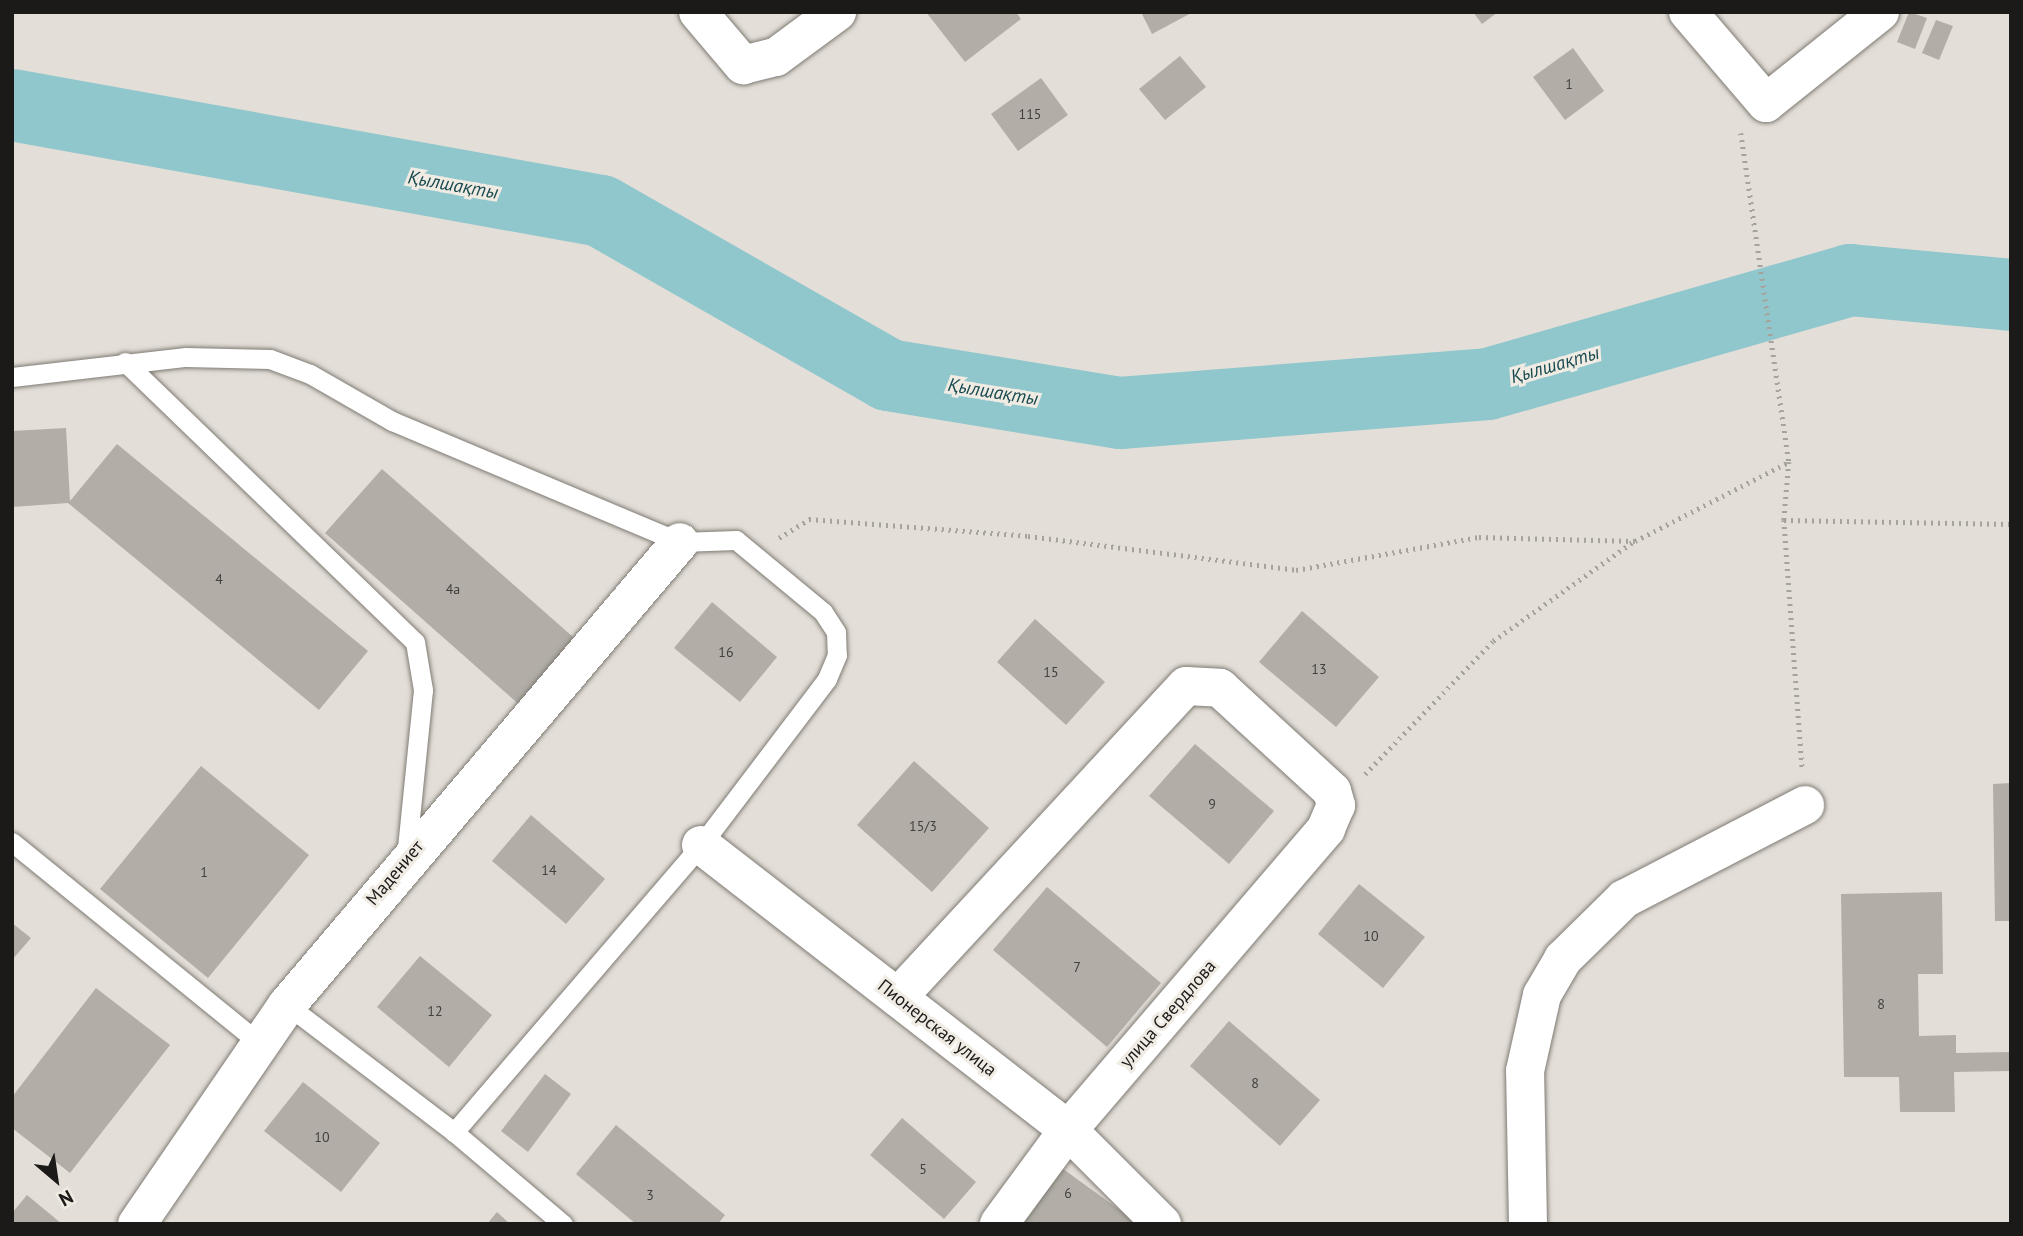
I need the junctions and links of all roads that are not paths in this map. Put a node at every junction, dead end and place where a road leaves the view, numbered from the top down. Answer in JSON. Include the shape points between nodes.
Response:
{"nodes":[{"id":1,"x":698,"y":12,"type":"edge"},
{"id":2,"x":837,"y":12,"type":"edge"},
{"id":3,"x":1688,"y":12,"type":"edge"},
{"id":4,"x":1880,"y":12,"type":"edge"},
{"id":5,"x":125,"y":362,"type":"junction"},
{"id":6,"x":12,"y":377,"type":"edge"},
{"id":7,"x":680,"y":542,"type":"junction"},
{"id":8,"x":1805,"y":805,"type":"road end"},
{"id":9,"x":12,"y":842,"type":"edge"},
{"id":10,"x":701,"y":845,"type":"junction"},
{"id":11,"x":405,"y":859,"type":"junction"},
{"id":12,"x":898,"y":997,"type":"junction"},
{"id":13,"x":287,"y":1005,"type":"junction"},
{"id":14,"x":259,"y":1043,"type":"junction"},
{"id":15,"x":1068,"y":1130,"type":"junction"},
{"id":16,"x":454,"y":1132,"type":"junction"},
{"id":17,"x":136,"y":1224,"type":"edge"},
{"id":18,"x":563,"y":1224,"type":"edge"},
{"id":19,"x":999,"y":1224,"type":"edge"},
{"id":20,"x":1162,"y":1224,"type":"edge"},
{"id":21,"x":1528,"y":1224,"type":"edge"}],
"edges":[{"from":1,"to":2,"type":"street","via":[[743,65],[776,57]]},
{"from":3,"to":4,"type":"street","via":[[1753,113]]},
{"from":5,"to":6,"type":"lane"},
{"from":5,"to":7,"type":"lane","via":[[234,355],[270,359],[310,374],[392,421]]},
{"from":5,"to":11,"type":"lane","via":[[415,642],[422,690]]},
{"from":7,"to":10,"type":"lane","via":[[736,540],[758,552],[823,612],[836,632],[837,655],[827,679]]},
{"from":7,"to":11,"type":"street","name":"Мадениет"},
{"from":8,"to":21,"type":"street","via":[[1624,899],[1563,959],[1542,995],[1525,1071]]},
{"from":9,"to":14,"type":"lane"},
{"from":10,"to":12,"type":"street","name":"Пионерская улица"},
{"from":10,"to":16,"type":"lane"},
{"from":11,"to":13,"type":"street","name":"Мадениет"},
{"from":12,"to":15,"type":"street","name":"Пионерская улица"},
{"from":12,"to":15,"type":"street","name":"улица Свердлова","via":[[1186,686],[1220,688],[1323,779],[1336,805],[1326,829]]},
{"from":13,"to":14,"type":"street","name":"Мадениет"},
{"from":13,"to":16,"type":"lane"},
{"from":14,"to":17,"type":"street","name":"Мадениет"},
{"from":15,"to":19,"type":"street","name":"улица Свердлова"},
{"from":15,"to":20,"type":"street","name":"Пионерская улица"},
{"from":16,"to":18,"type":"lane"}]}
